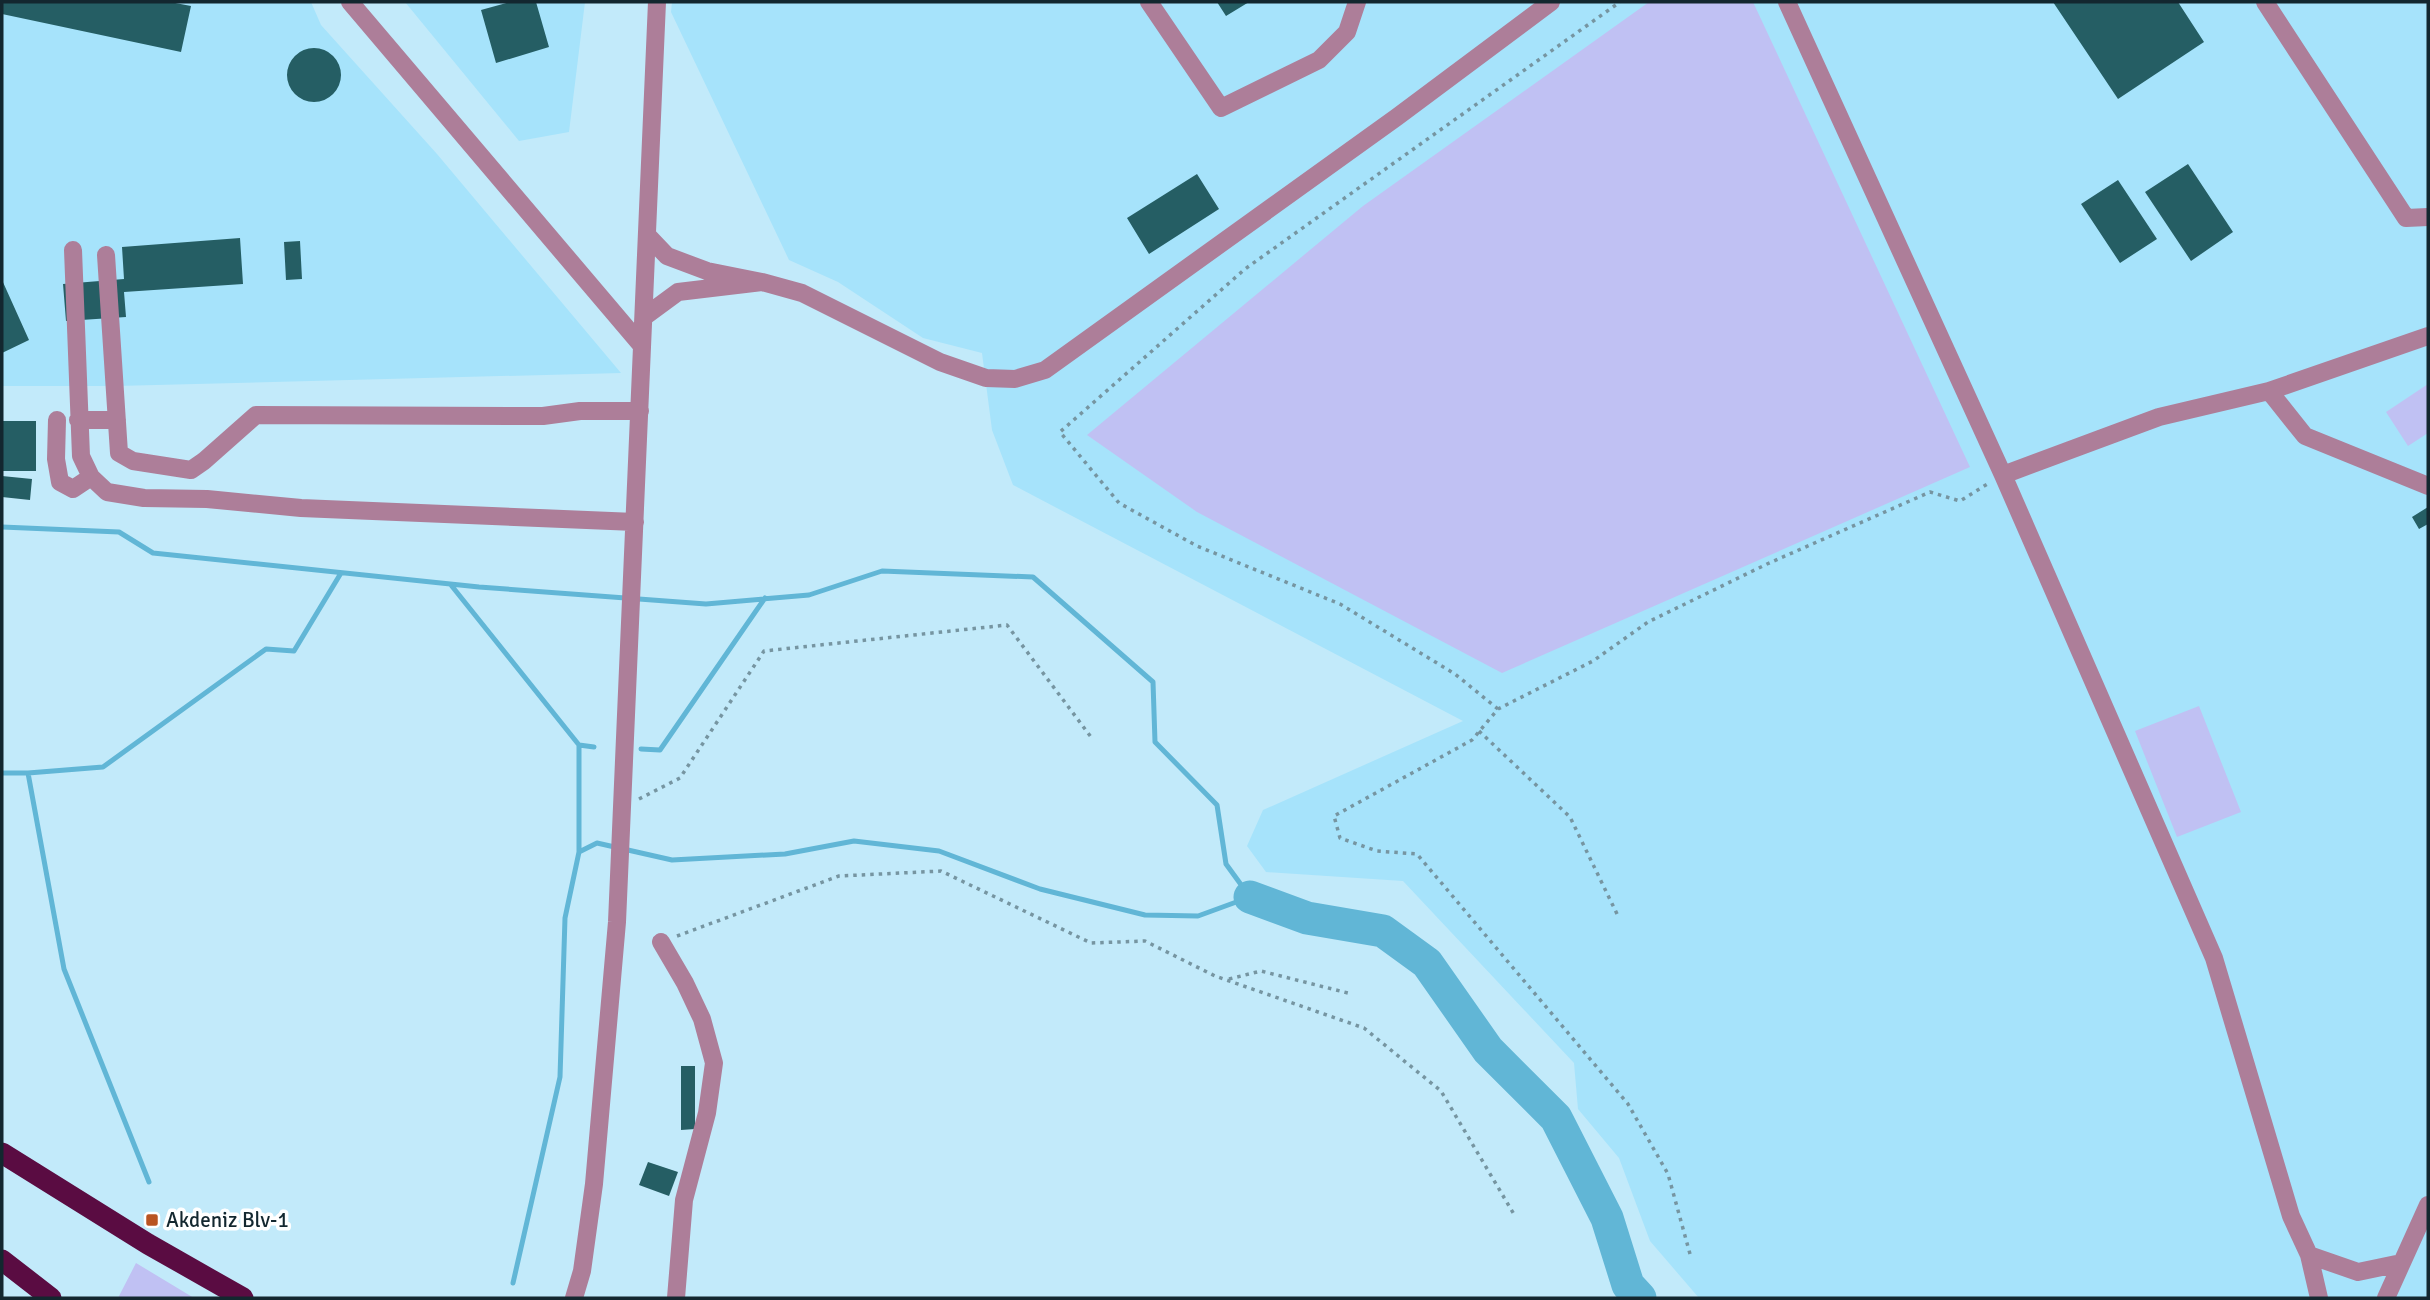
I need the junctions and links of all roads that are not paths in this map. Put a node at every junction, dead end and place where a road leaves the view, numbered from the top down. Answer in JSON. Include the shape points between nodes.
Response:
{"nodes":[{"id":1,"x":657,"y":2,"type":"edge"},
{"id":2,"x":1149,"y":2,"type":"edge"},
{"id":3,"x":1357,"y":2,"type":"edge"},
{"id":4,"x":1551,"y":2,"type":"edge"},
{"id":5,"x":1787,"y":2,"type":"edge"},
{"id":6,"x":2265,"y":2,"type":"edge"},
{"id":7,"x":358,"y":4,"type":"edge"},
{"id":8,"x":2428,"y":217,"type":"edge"},
{"id":9,"x":647,"y":234,"type":"junction"},
{"id":10,"x":73,"y":250,"type":"dead end"},
{"id":11,"x":106,"y":255,"type":"dead end"},
{"id":12,"x":762,"y":282,"type":"junction"},
{"id":13,"x":644,"y":317,"type":"junction"},
{"id":14,"x":2428,"y":336,"type":"edge"},
{"id":15,"x":642,"y":346,"type":"junction"},
{"id":16,"x":2269,"y":391,"type":"junction"},
{"id":17,"x":640,"y":411,"type":"junction"},
{"id":18,"x":57,"y":420,"type":"dead end"},
{"id":19,"x":78,"y":420,"type":"junction"},
{"id":20,"x":117,"y":420,"type":"junction"},
{"id":21,"x":2003,"y":475,"type":"junction"},
{"id":22,"x":91,"y":477,"type":"junction"},
{"id":23,"x":2428,"y":486,"type":"edge"},
{"id":24,"x":635,"y":522,"type":"junction"},
{"id":25,"x":661,"y":942,"type":"road end"},
{"id":26,"x":2,"y":1153,"type":"edge"},
{"id":27,"x":2428,"y":1205,"type":"edge"},
{"id":28,"x":2309,"y":1255,"type":"junction"},
{"id":29,"x":2,"y":1260,"type":"edge"},
{"id":30,"x":2401,"y":1263,"type":"junction"},
{"id":31,"x":567,"y":1295,"type":"edge"},
{"id":32,"x":51,"y":1298,"type":"edge"},
{"id":33,"x":243,"y":1298,"type":"edge"},
{"id":34,"x":676,"y":1298,"type":"edge"},
{"id":35,"x":2319,"y":1298,"type":"edge"},
{"id":36,"x":2386,"y":1298,"type":"edge"}],
"edges":[{"from":1,"to":9,"type":"street"},
{"from":2,"to":3,"type":"street","via":[[1221,108],[1319,60],[1347,32]]},
{"from":4,"to":12,"type":"street","via":[[1045,370],[1016,379],[986,378],[940,362],[802,293]]},
{"from":5,"to":21,"type":"street"},
{"from":6,"to":8,"type":"street","via":[[2406,218]]},
{"from":7,"to":15,"type":"street"},
{"from":9,"to":12,"type":"street","via":[[667,256],[707,271]]},
{"from":9,"to":13,"type":"street"},
{"from":10,"to":19,"type":"street"},
{"from":11,"to":20,"type":"street"},
{"from":12,"to":13,"type":"street","via":[[677,292]]},
{"from":13,"to":15,"type":"street"},
{"from":14,"to":16,"type":"street"},
{"from":15,"to":17,"type":"street"},
{"from":16,"to":21,"type":"street","via":[[2159,417]]},
{"from":16,"to":23,"type":"street","via":[[2305,436]]},
{"from":17,"to":20,"type":"street","via":[[543,416],[256,415],[191,470],[133,461],[119,453]]},
{"from":17,"to":24,"type":"street"},
{"from":18,"to":22,"type":"street","via":[[55,459],[60,482],[73,489]]},
{"from":19,"to":20,"type":"street"},
{"from":19,"to":22,"type":"street","via":[[81,456]]},
{"from":21,"to":28,"type":"street","via":[[2214,958],[2291,1216]]},
{"from":22,"to":24,"type":"street","via":[[107,492],[144,498]]},
{"from":24,"to":31,"type":"street","via":[[618,892],[594,1184],[582,1271]]},
{"from":25,"to":34,"type":"street","via":[[702,1019],[714,1063],[707,1113],[684,1200]]},
{"from":26,"to":33,"type":"highway"},
{"from":27,"to":30,"type":"street"},
{"from":28,"to":30,"type":"street","via":[[2358,1272]]},
{"from":28,"to":35,"type":"street"},
{"from":29,"to":32,"type":"highway"},
{"from":30,"to":36,"type":"street"}]}
